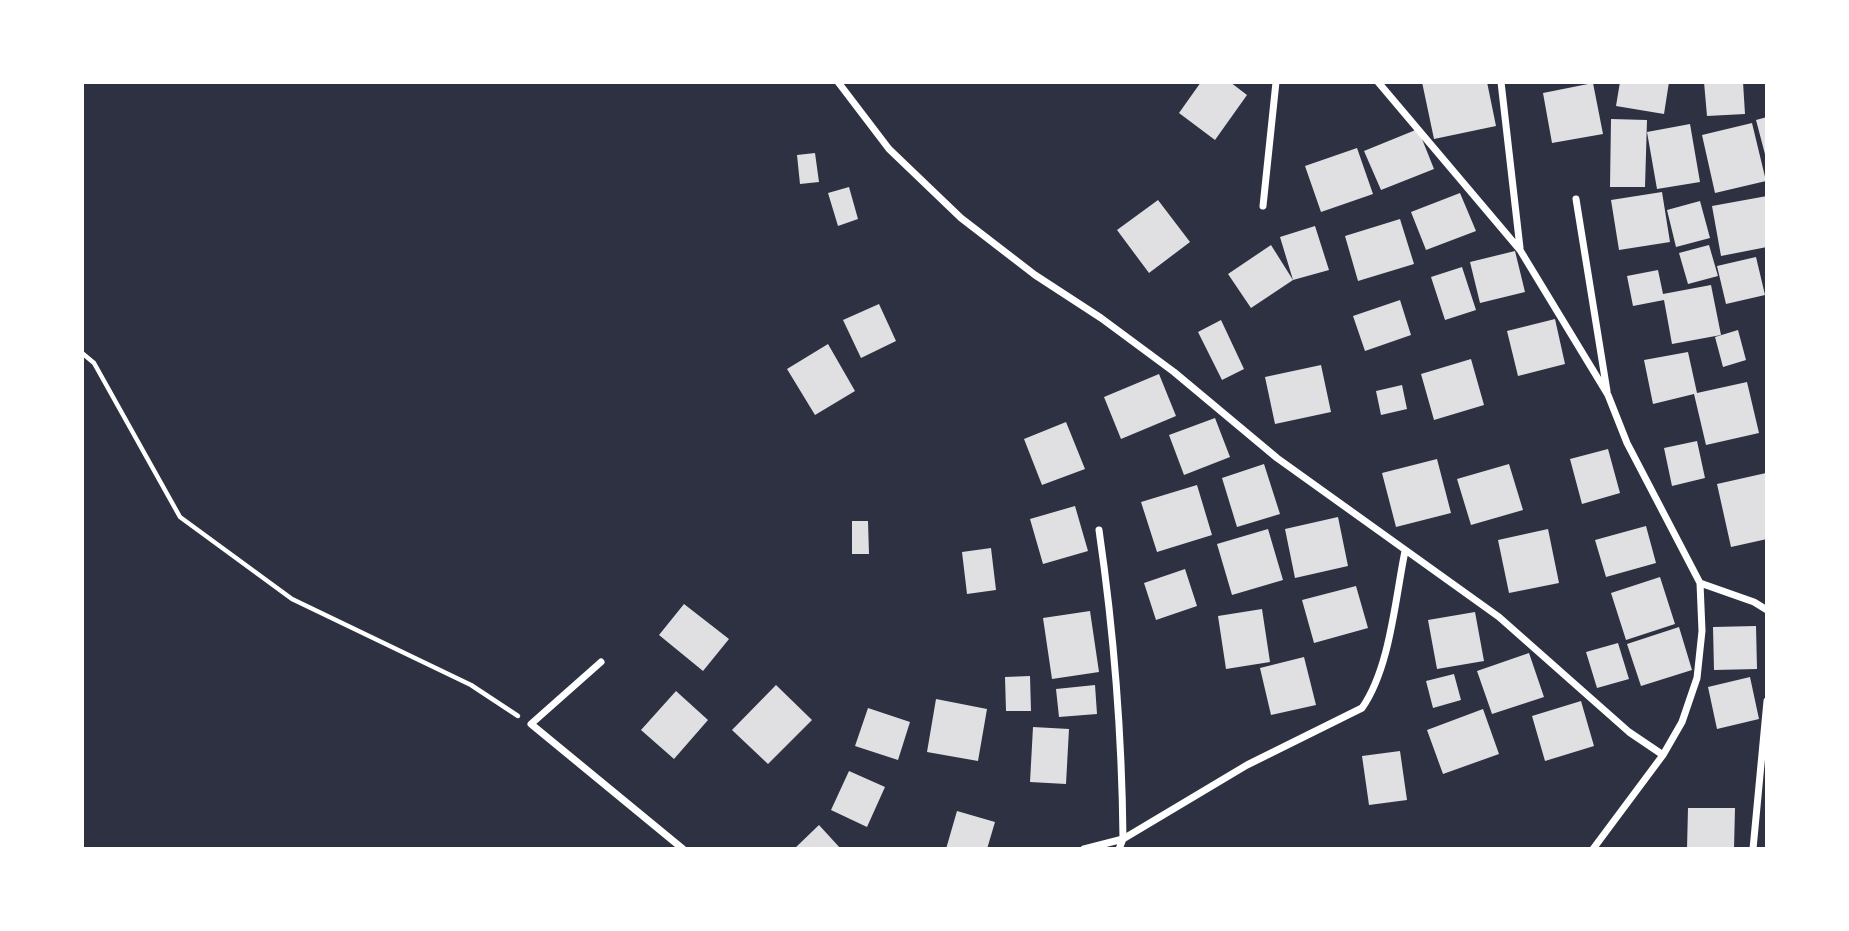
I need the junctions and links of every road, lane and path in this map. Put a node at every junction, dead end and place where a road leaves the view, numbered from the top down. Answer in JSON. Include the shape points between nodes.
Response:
{"nodes":[{"id":1,"x":838,"y":82,"type":"edge"},
{"id":2,"x":1276,"y":82,"type":"edge"},
{"id":3,"x":1378,"y":82,"type":"edge"},
{"id":4,"x":1501,"y":82,"type":"edge"},
{"id":5,"x":1576,"y":199,"type":"dead end"},
{"id":6,"x":1263,"y":206,"type":"dead end"},
{"id":7,"x":1520,"y":250,"type":"junction"},
{"id":8,"x":82,"y":353,"type":"edge"},
{"id":9,"x":1608,"y":395,"type":"junction"},
{"id":10,"x":1099,"y":530,"type":"dead end"},
{"id":11,"x":1405,"y":551,"type":"junction"},
{"id":12,"x":1700,"y":583,"type":"junction"},
{"id":13,"x":1767,"y":610,"type":"edge"},
{"id":14,"x":601,"y":662,"type":"dead end"},
{"id":15,"x":1767,"y":701,"type":"edge"},
{"id":16,"x":531,"y":724,"type":"junction"},
{"id":17,"x":1663,"y":755,"type":"junction"},
{"id":18,"x":1124,"y":839,"type":"junction"},
{"id":19,"x":683,"y":849,"type":"edge"},
{"id":20,"x":1084,"y":849,"type":"edge"},
{"id":21,"x":1119,"y":849,"type":"edge"},
{"id":22,"x":1593,"y":849,"type":"edge"},
{"id":23,"x":1753,"y":849,"type":"edge"}],
"edges":[{"from":1,"to":11,"type":"street","via":[[889,149],[961,218],[1174,372],[1278,458]]},
{"from":2,"to":6,"type":"street"},
{"from":3,"to":7,"type":"street"},
{"from":4,"to":7,"type":"street"},
{"from":5,"to":9,"type":"street"},
{"from":7,"to":9,"type":"street"},
{"from":8,"to":16,"type":"path","via":[[94,363],[180,517],[292,599],[471,685]]},
{"from":9,"to":12,"type":"street","via":[[1627,443]]},
{"from":10,"to":18,"type":"street","via":[[1113,639]]},
{"from":11,"to":17,"type":"street","via":[[1499,617],[1629,732]]},
{"from":11,"to":18,"type":"street","via":[[1381,671],[1362,708],[1247,765]]},
{"from":12,"to":13,"type":"street"},
{"from":12,"to":17,"type":"street","via":[[1702,631],[1697,678],[1682,722]]},
{"from":14,"to":16,"type":"street"},
{"from":15,"to":23,"type":"street"},
{"from":16,"to":19,"type":"street"},
{"from":17,"to":22,"type":"street"},
{"from":18,"to":20,"type":"street"},
{"from":18,"to":21,"type":"street"}]}
